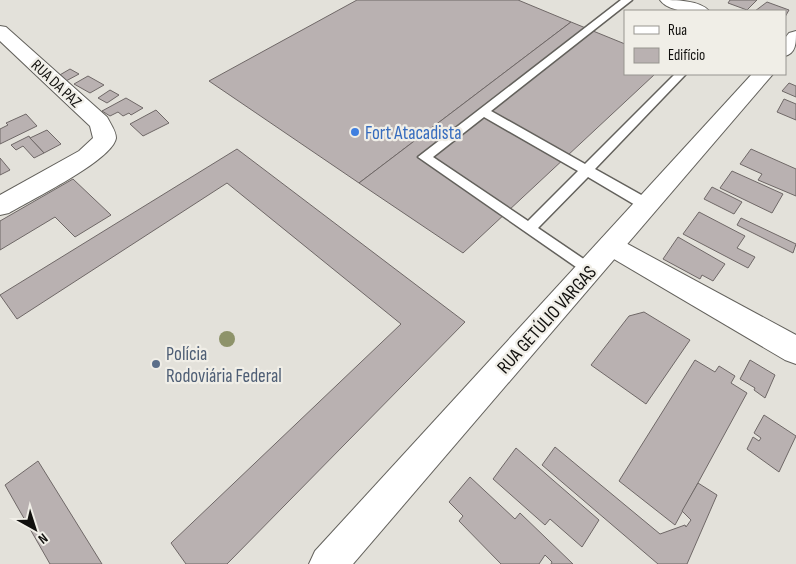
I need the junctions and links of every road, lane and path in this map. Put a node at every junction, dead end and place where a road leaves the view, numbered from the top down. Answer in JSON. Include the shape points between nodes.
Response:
{"nodes":[{"id":1,"x":627,"y":0,"type":"edge"},
{"id":2,"x":669,"y":0,"type":"edge"},
{"id":3,"x":623,"y":9,"type":"edge"},
{"id":4,"x":697,"y":10,"type":"edge"},
{"id":5,"x":0,"y":31,"type":"edge"},
{"id":6,"x":680,"y":75,"type":"edge"},
{"id":7,"x":762,"y":75,"type":"edge"},
{"id":8,"x":483,"y":111,"type":"junction"},
{"id":9,"x":588,"y":171,"type":"junction"},
{"id":10,"x":647,"y":205,"type":"junction"},
{"id":11,"x":0,"y":206,"type":"edge"},
{"id":12,"x":529,"y":229,"type":"junction"},
{"id":13,"x":612,"y":245,"type":"junction"},
{"id":14,"x":590,"y":270,"type":"junction"},
{"id":15,"x":796,"y":350,"type":"edge"},
{"id":16,"x":328,"y":564,"type":"edge"}],
"edges":[{"from":1,"to":3,"type":"lane"},
{"from":2,"to":4,"type":"street"},
{"from":3,"to":8,"type":"lane"},
{"from":5,"to":11,"type":"street","name":"RUA DA PAZ","via":[[105,131],[105,139],[99,149]]},
{"from":6,"to":9,"type":"lane"},
{"from":7,"to":10,"type":"street","name":"RUA GETÚLIO VARGAS"},
{"from":8,"to":9,"type":"lane"},
{"from":8,"to":12,"type":"lane","via":[[424,157]]},
{"from":9,"to":10,"type":"lane"},
{"from":9,"to":12,"type":"lane"},
{"from":10,"to":13,"type":"street","name":"RUA GETÚLIO VARGAS"},
{"from":12,"to":14,"type":"lane"},
{"from":13,"to":14,"type":"street","name":"RUA GETÚLIO VARGAS"},
{"from":13,"to":15,"type":"street"},
{"from":14,"to":16,"type":"street","name":"RUA GETÚLIO VARGAS"}]}
